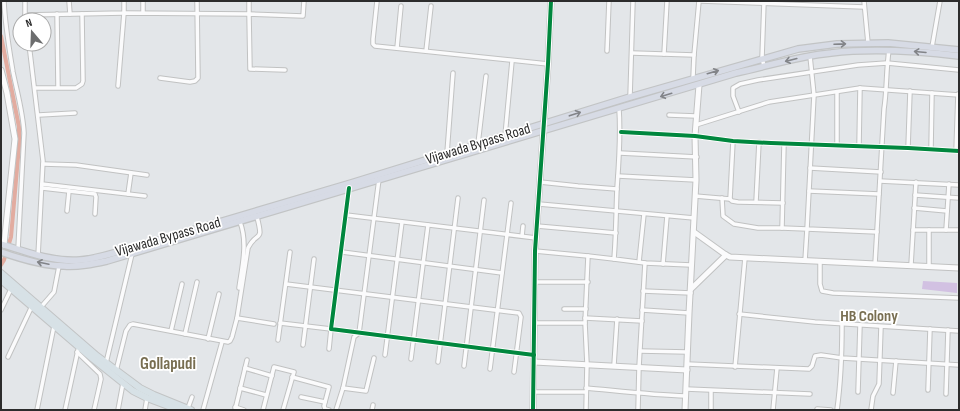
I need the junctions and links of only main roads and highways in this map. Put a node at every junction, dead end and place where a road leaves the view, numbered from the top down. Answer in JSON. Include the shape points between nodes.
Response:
{"nodes":[{"id":1,"x":959,"y":50,"type":"edge"},
{"id":2,"x":959,"y":56,"type":"edge"},
{"id":3,"x":544,"y":127,"type":"junction"},
{"id":4,"x":379,"y":177,"type":"junction"},
{"id":5,"x":3,"y":245,"type":"edge"},
{"id":6,"x":2,"y":252,"type":"edge"},
{"id":7,"x":2,"y":277,"type":"edge"},
{"id":8,"x":189,"y":409,"type":"edge"},
{"id":9,"x":179,"y":410,"type":"edge"}],
"edges":[{"from":3,"to":1,"type":"main road","name":"Vijawada Bypass Road","one_way":true,"via":[[630,97],[762,58],[809,47],[888,43]]},
{"from":2,"to":3,"type":"main road","name":"Vijawada Bypass Road","one_way":true,"via":[[890,50],[810,56],[764,66],[619,109]]},
{"from":3,"to":4,"type":"main road","name":"Vijawada Bypass Road"},
{"from":3,"to":4,"type":"main road","name":"Vijawada Bypass Road","via":[[447,153]]},
{"from":4,"to":5,"type":"main road","name":"Vijawada Bypass Road","via":[[92,258],[66,260],[38,256]]},
{"from":4,"to":6,"type":"main road","name":"Vijawada Bypass Road","one_way":true,"via":[[257,217],[92,264],[59,266]]},
{"from":7,"to":8,"type":"highway","via":[[140,388]]},
{"from":7,"to":9,"type":"highway","via":[[11,289],[78,349],[122,383],[147,398]]}]}
